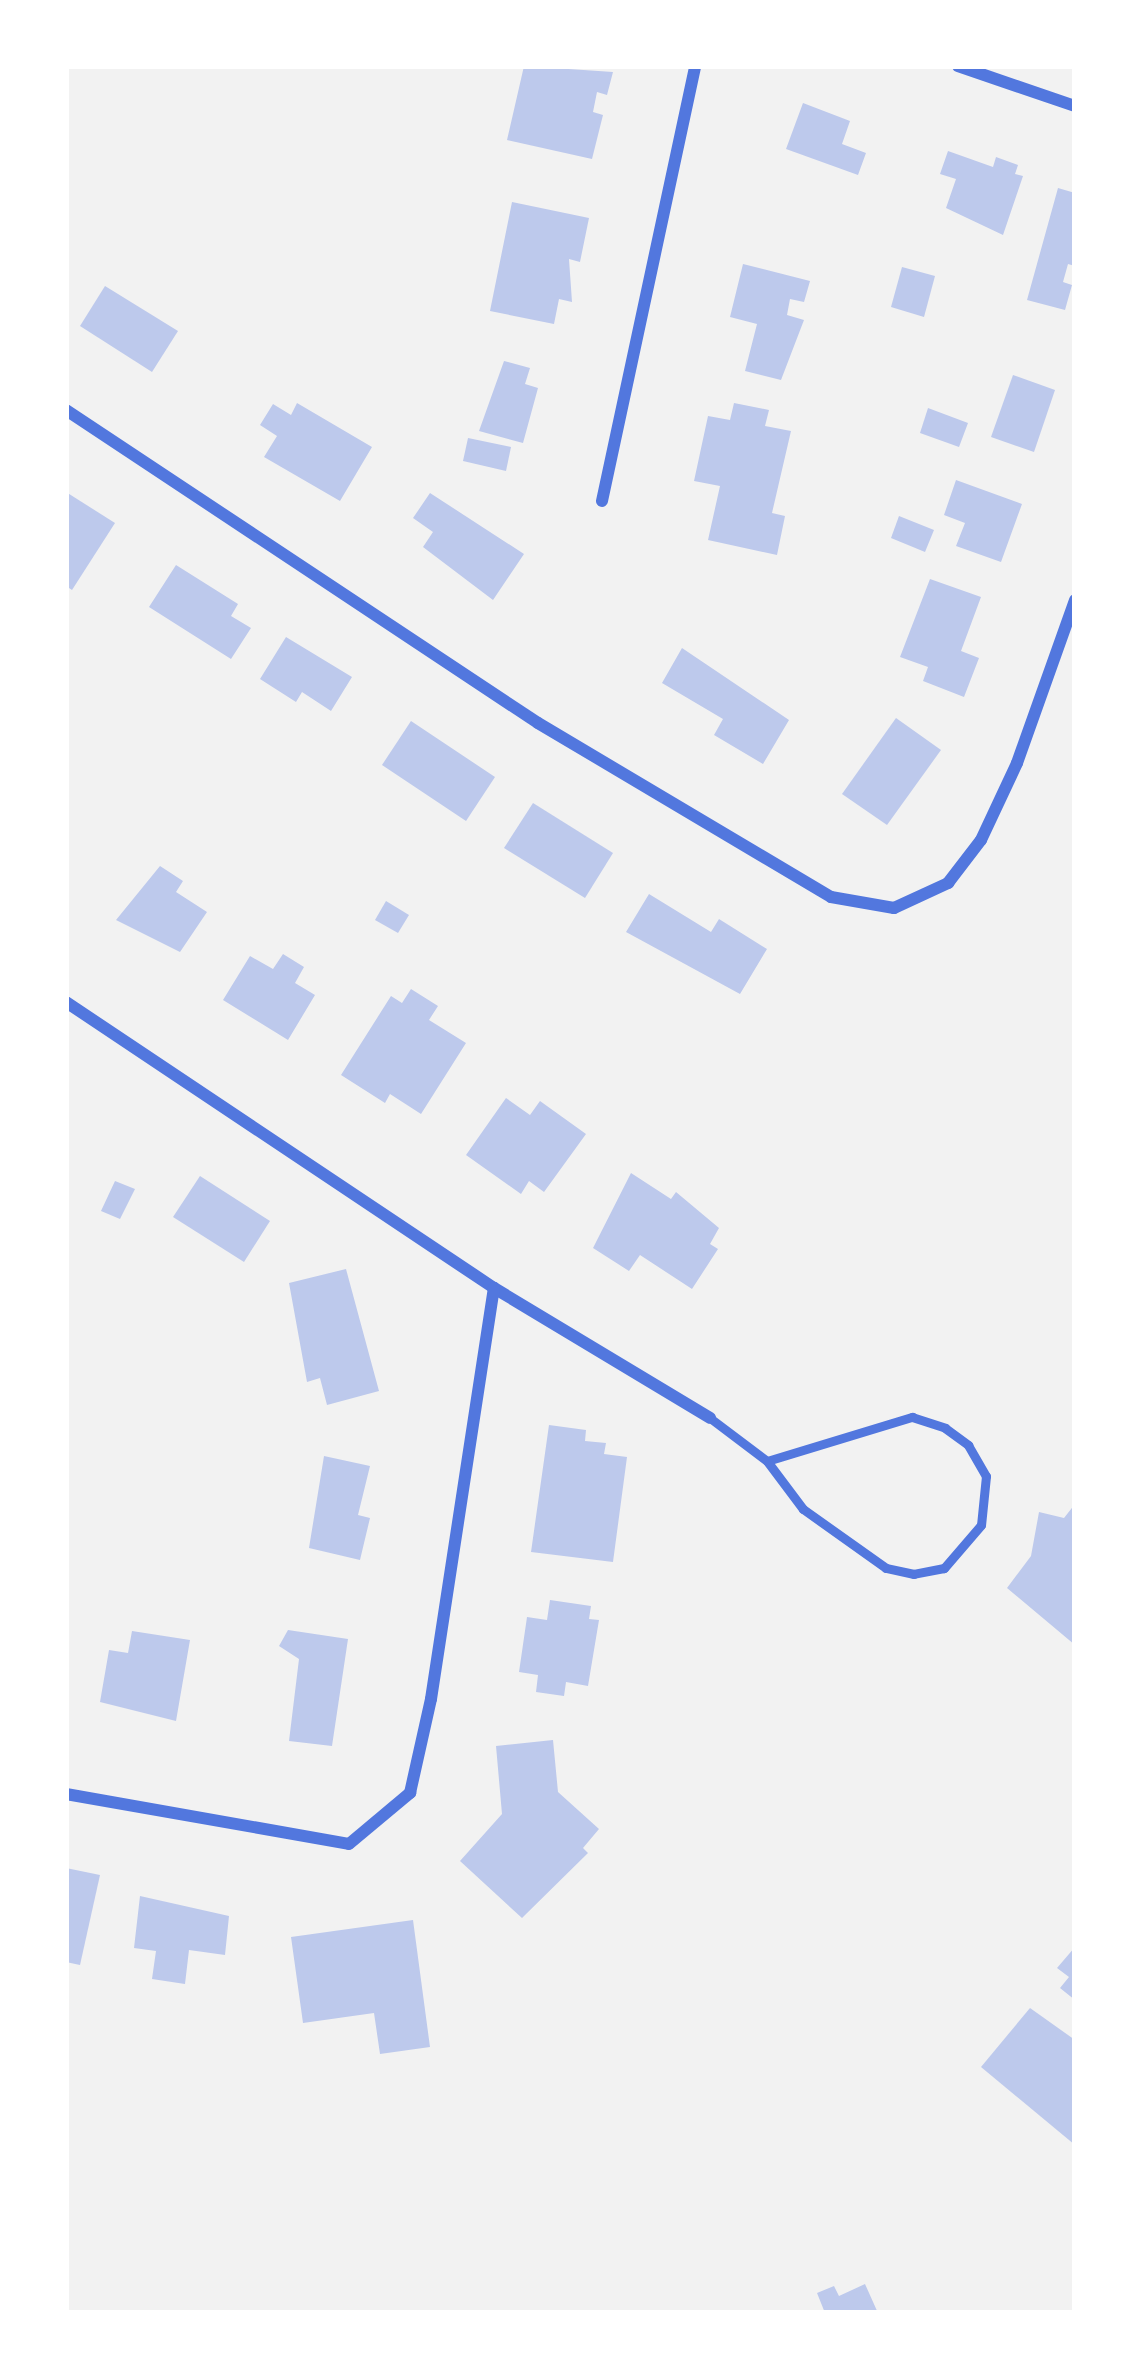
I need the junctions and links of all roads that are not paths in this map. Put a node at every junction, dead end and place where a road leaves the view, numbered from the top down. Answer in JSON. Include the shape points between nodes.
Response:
{"nodes":[{"id":1,"x":695,"y":66,"type":"edge"},
{"id":2,"x":958,"y":66,"type":"edge"},
{"id":3,"x":1075,"y":106,"type":"edge"},
{"id":4,"x":66,"y":410,"type":"edge"},
{"id":5,"x":602,"y":502,"type":"dead end"},
{"id":6,"x":1075,"y":600,"type":"edge"},
{"id":7,"x":66,"y":1002,"type":"edge"},
{"id":8,"x":494,"y":1288,"type":"junction"},
{"id":9,"x":710,"y":1418,"type":"joint"},
{"id":10,"x":767,"y":1461,"type":"junction"},
{"id":11,"x":66,"y":1794,"type":"edge"}],
"edges":[{"from":1,"to":5,"type":"street"},
{"from":2,"to":3,"type":"street"},
{"from":4,"to":6,"type":"street","via":[[729,842],[832,897],[894,908],[948,883],[981,840]]},
{"from":7,"to":8,"type":"street"},
{"from":8,"to":9,"type":"street"},
{"from":8,"to":11,"type":"street","via":[[410,1793],[349,1844]]},
{"from":9,"to":10,"type":"lane"},
{"from":10,"to":10,"type":"lane","via":[[912,1417],[968,1445],[986,1476],[980,1525],[944,1568],[886,1568],[802,1509]]}]}
